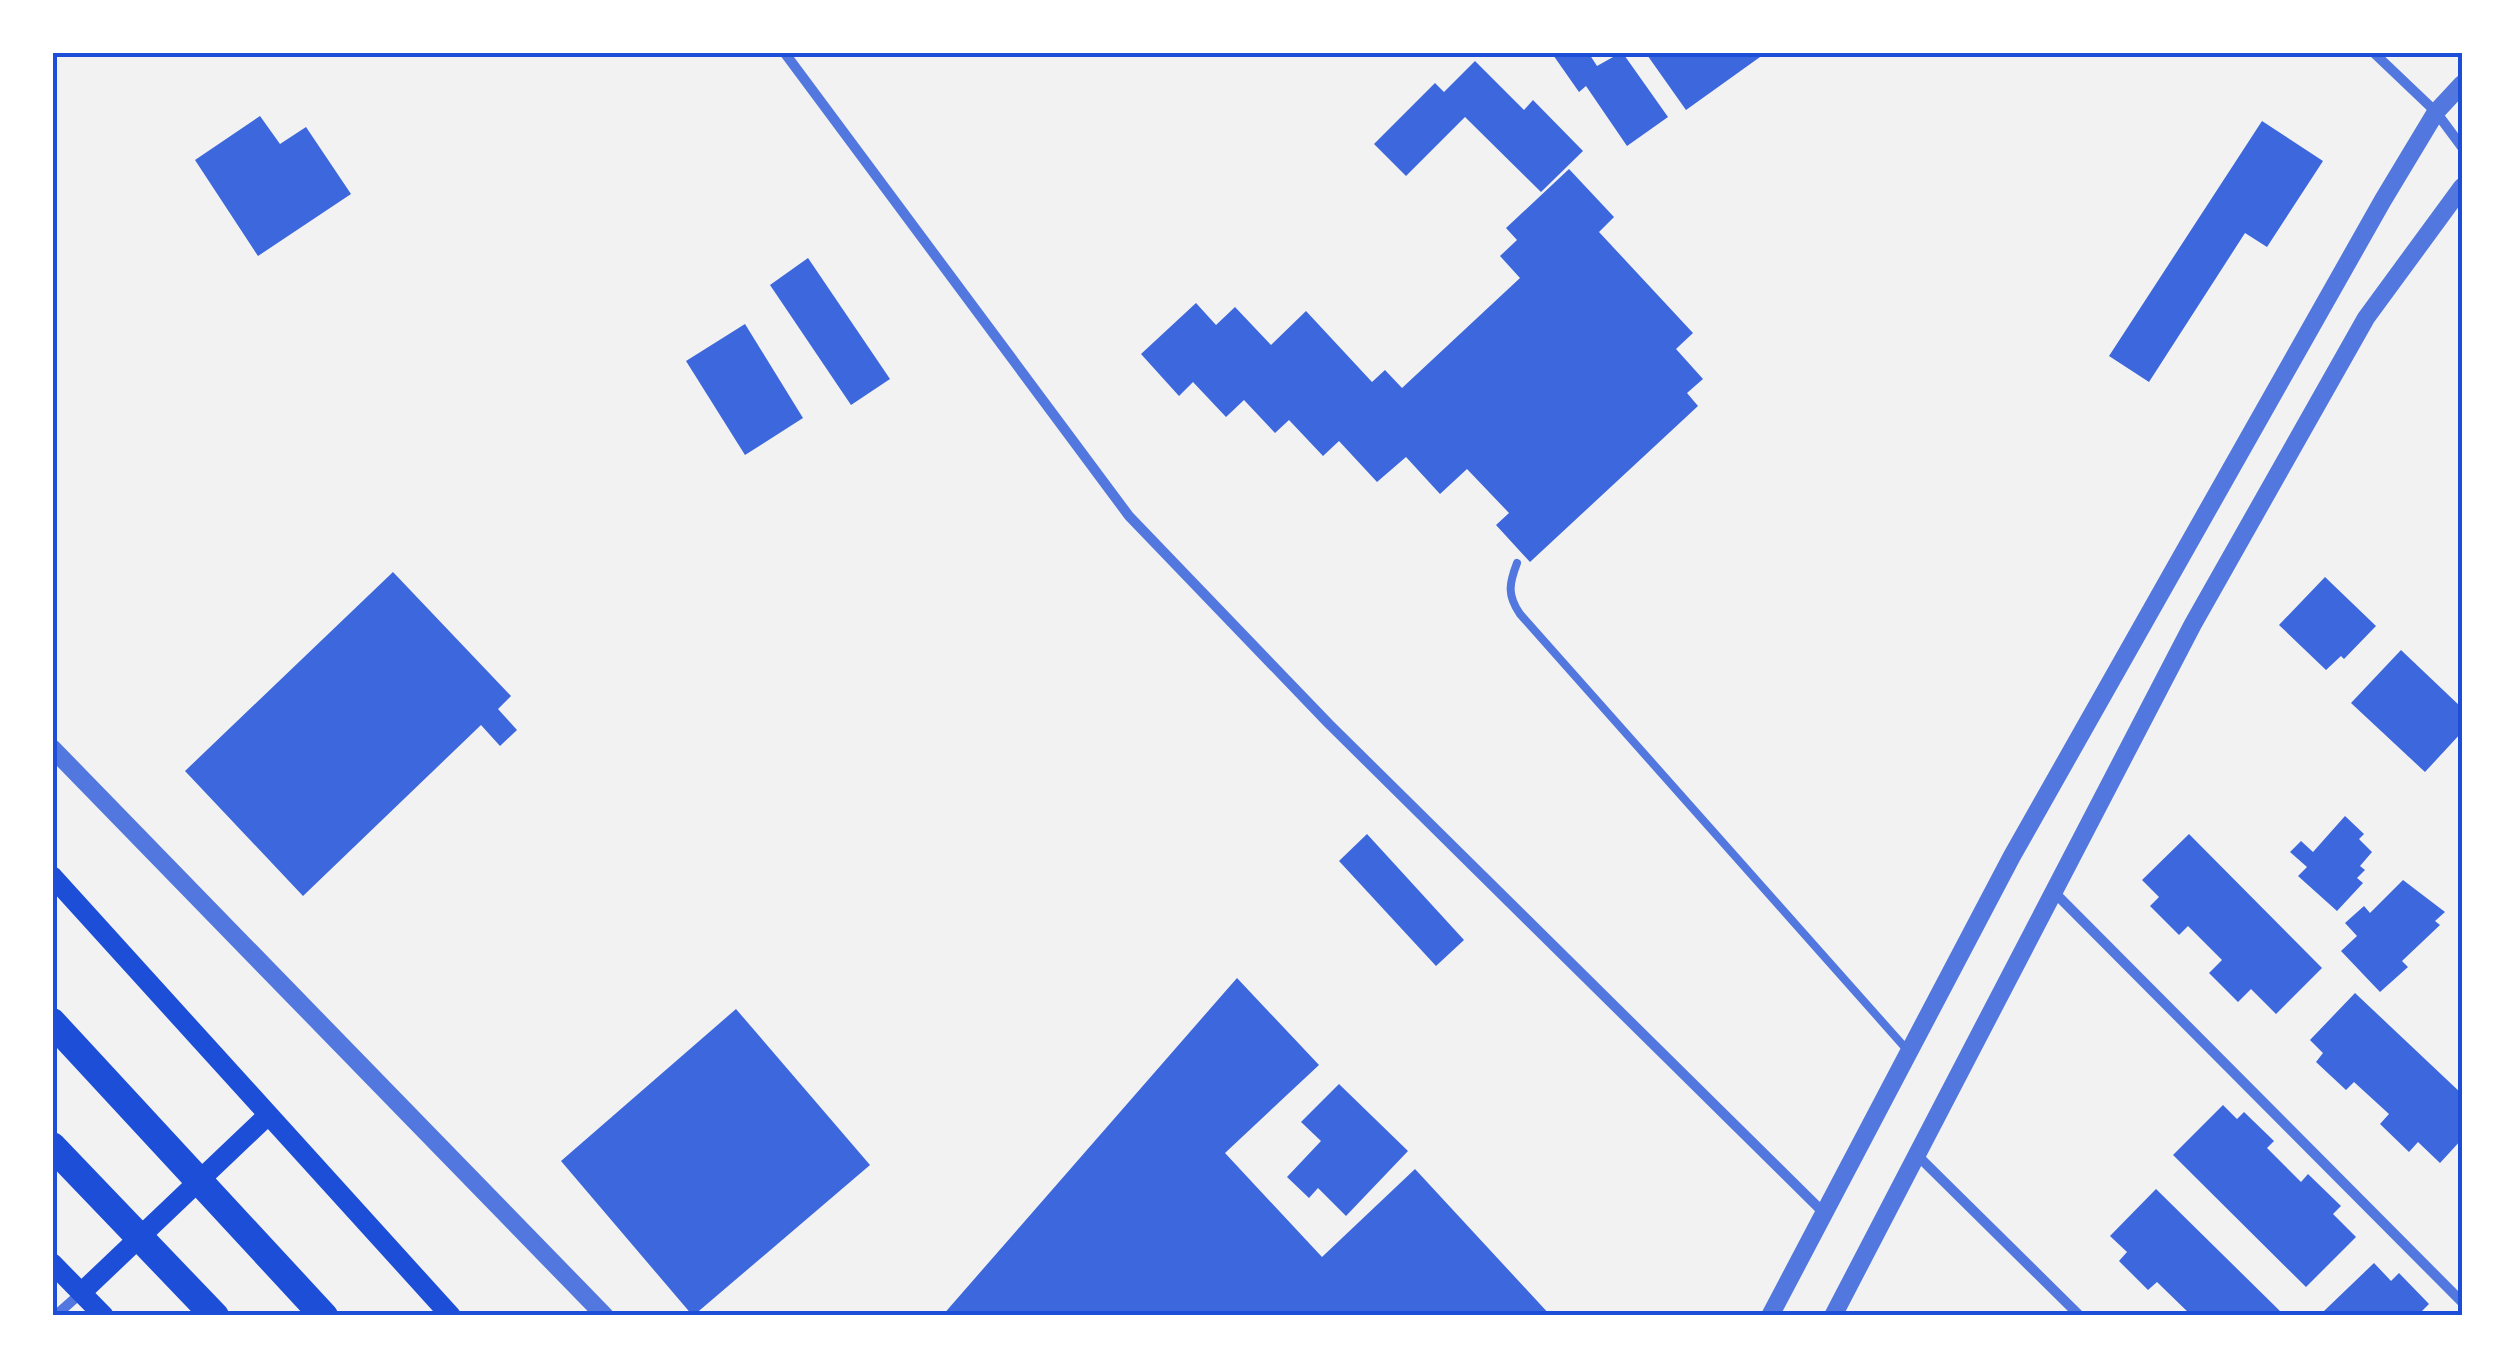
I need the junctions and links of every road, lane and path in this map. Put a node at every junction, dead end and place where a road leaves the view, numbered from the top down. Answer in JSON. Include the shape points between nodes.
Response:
{"nodes":[{"id":1,"x":784,"y":52,"type":"edge"},
{"id":2,"x":2373,"y":52,"type":"edge"},
{"id":3,"x":2462,"y":84,"type":"edge"},
{"id":4,"x":2436,"y":112,"type":"junction"},
{"id":5,"x":2462,"y":148,"type":"edge"},
{"id":6,"x":2462,"y":187,"type":"edge"},
{"id":7,"x":1517,"y":562,"type":"dead end"},
{"id":8,"x":52,"y":748,"type":"edge"},
{"id":9,"x":52,"y":876,"type":"edge"},
{"id":10,"x":2053,"y":892,"type":"junction"},
{"id":11,"x":52,"y":1022,"type":"edge"},
{"id":12,"x":1908,"y":1052,"type":"junction"},
{"id":13,"x":266,"y":1117,"type":"junction"},
{"id":14,"x":52,"y":1146,"type":"edge"},
{"id":15,"x":1917,"y":1155,"type":"junction"},
{"id":16,"x":1827,"y":1216,"type":"junction"},
{"id":17,"x":52,"y":1262,"type":"edge"},
{"id":18,"x":82,"y":1292,"type":"junction"},
{"id":19,"x":2462,"y":1302,"type":"edge"},
{"id":20,"x":54,"y":1316,"type":"edge"},
{"id":21,"x":104,"y":1316,"type":"edge"},
{"id":22,"x":214,"y":1316,"type":"edge"},
{"id":23,"x":324,"y":1316,"type":"edge"},
{"id":24,"x":452,"y":1316,"type":"edge"},
{"id":25,"x":605,"y":1316,"type":"edge"},
{"id":26,"x":1770,"y":1316,"type":"edge"},
{"id":27,"x":1833,"y":1316,"type":"edge"},
{"id":28,"x":2080,"y":1316,"type":"edge"}],
"edges":[{"from":1,"to":16,"type":"street","via":[[1129,516],[1329,724]]},
{"from":2,"to":4,"type":"street"},
{"from":3,"to":4,"type":"street"},
{"from":4,"to":5,"type":"street"},
{"from":4,"to":12,"type":"street","via":[[2012,856]]},
{"from":6,"to":10,"type":"street","via":[[2366,318],[2193,624]]},
{"from":7,"to":12,"type":"lane","via":[[1509,585],[1520,614]]},
{"from":8,"to":25,"type":"street"},
{"from":9,"to":13,"type":"main road"},
{"from":10,"to":15,"type":"street"},
{"from":10,"to":19,"type":"street"},
{"from":11,"to":23,"type":"highway"},
{"from":12,"to":16,"type":"street"},
{"from":13,"to":18,"type":"main road"},
{"from":13,"to":24,"type":"main road"},
{"from":14,"to":22,"type":"highway"},
{"from":15,"to":27,"type":"street"},
{"from":15,"to":28,"type":"street"},
{"from":16,"to":26,"type":"street"},
{"from":17,"to":18,"type":"main road"},
{"from":18,"to":20,"type":"street"},
{"from":18,"to":21,"type":"main road"}]}
